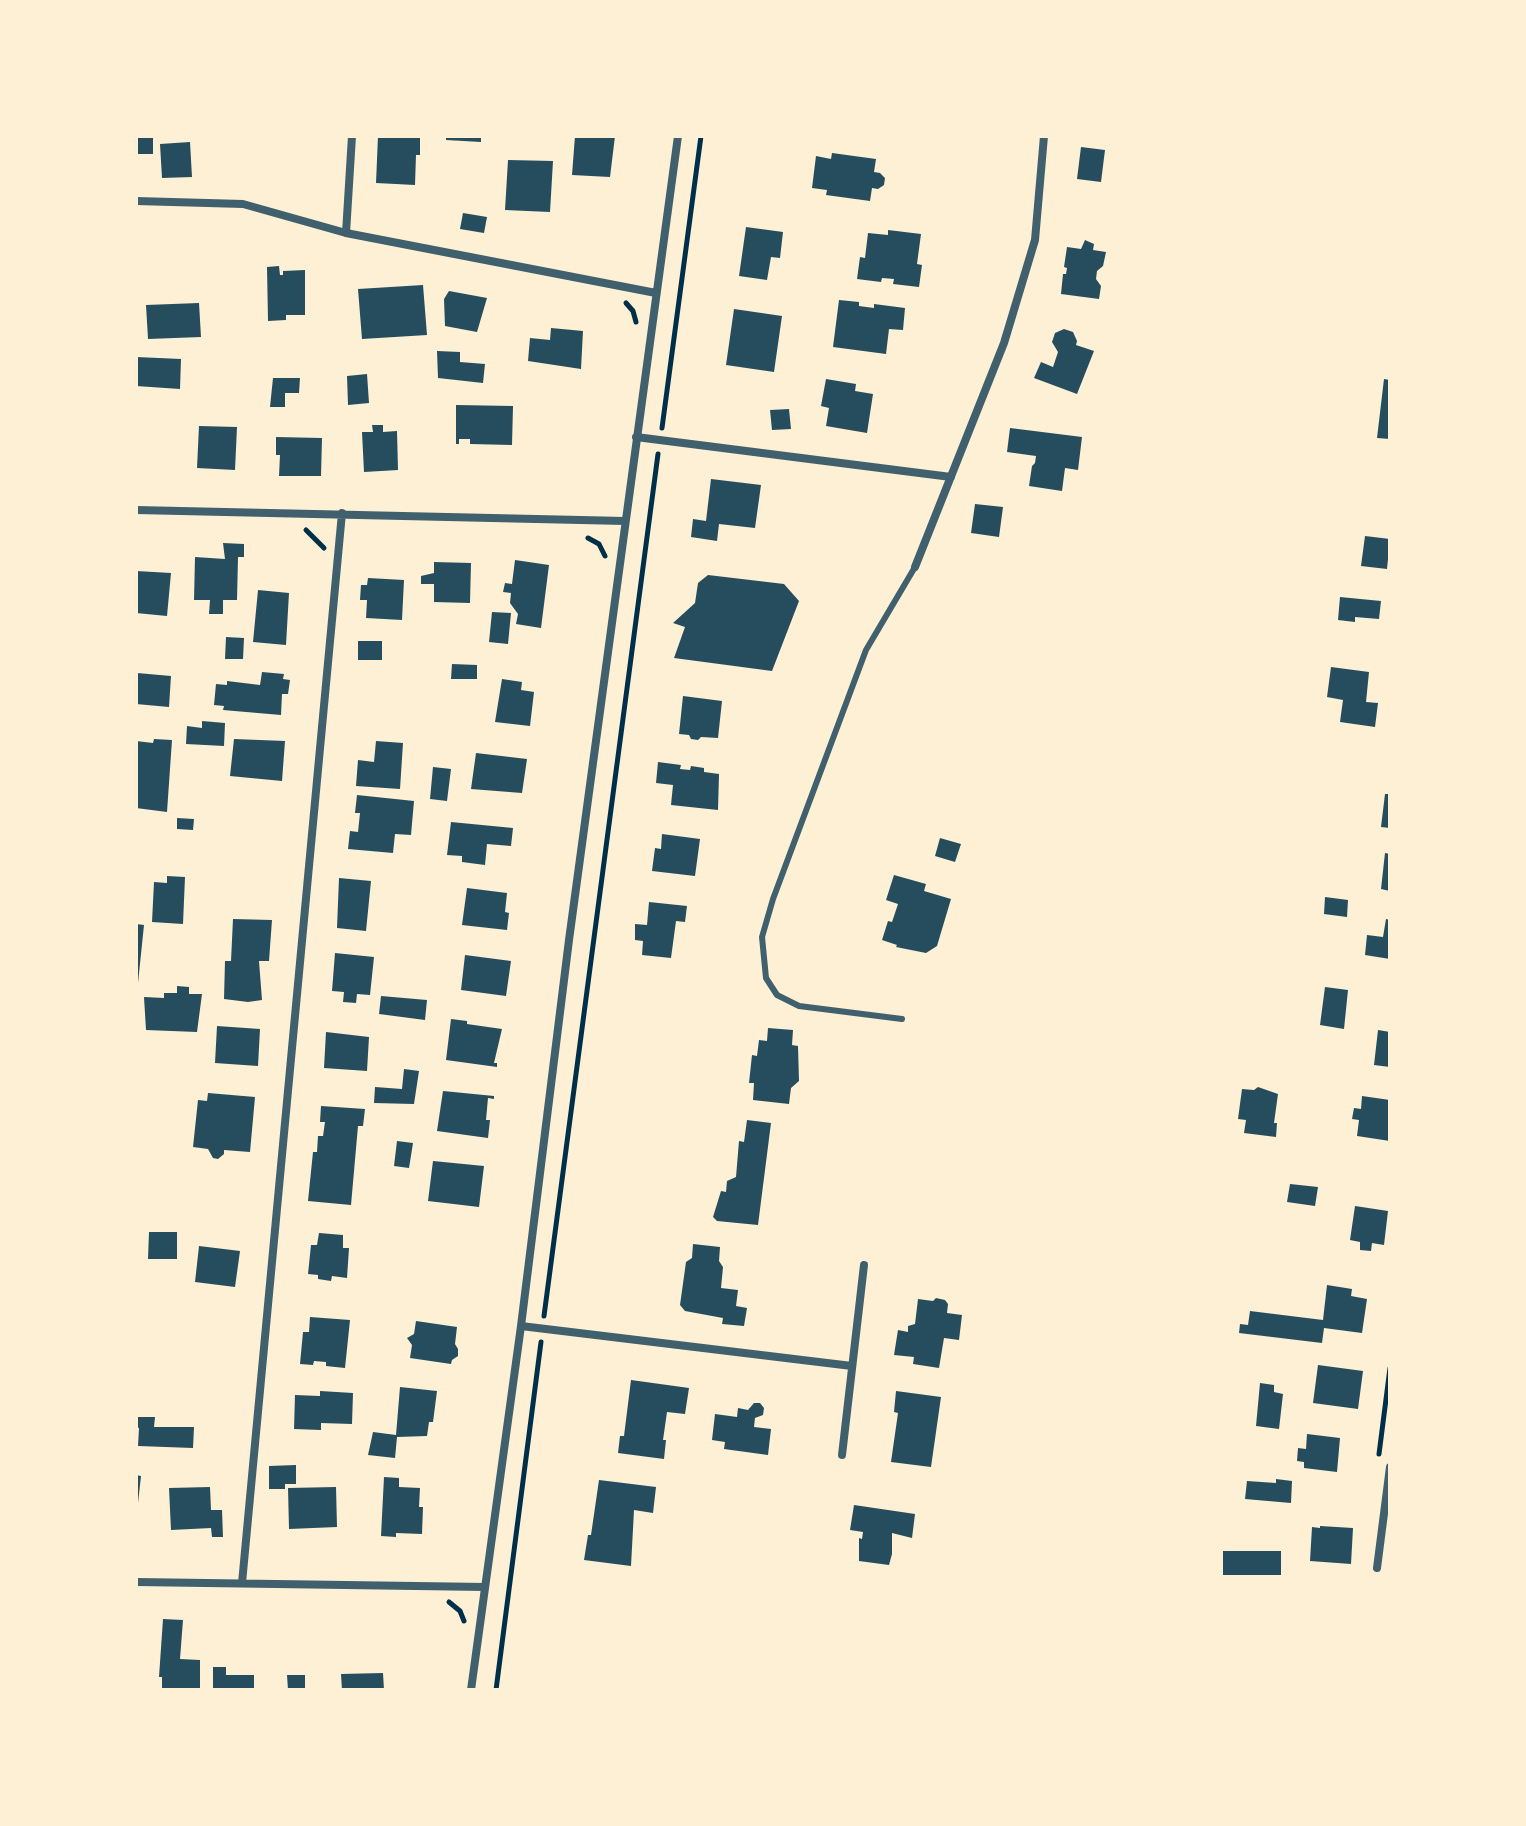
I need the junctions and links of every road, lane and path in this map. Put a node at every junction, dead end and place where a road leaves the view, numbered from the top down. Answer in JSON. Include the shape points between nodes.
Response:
{"nodes":[{"id":1,"x":352,"y":136,"type":"edge"},
{"id":2,"x":678,"y":136,"type":"edge"},
{"id":3,"x":701,"y":136,"type":"edge"},
{"id":4,"x":1044,"y":136,"type":"edge"},
{"id":5,"x":136,"y":201,"type":"edge"},
{"id":6,"x":346,"y":233,"type":"junction"},
{"id":7,"x":656,"y":293,"type":"junction"},
{"id":8,"x":636,"y":437,"type":"junction"},
{"id":9,"x":660,"y":440,"type":"junction"},
{"id":10,"x":951,"y":477,"type":"junction"},
{"id":11,"x":136,"y":510,"type":"edge"},
{"id":12,"x":342,"y":513,"type":"junction"},
{"id":13,"x":625,"y":521,"type":"junction"},
{"id":14,"x":292,"y":530,"type":"dead end"},
{"id":15,"x":579,"y":536,"type":"dead end"},
{"id":16,"x":337,"y":562,"type":"junction"},
{"id":17,"x":915,"y":567,"type":"joint"},
{"id":18,"x":603,"y":570,"type":"dead end"},
{"id":19,"x":902,"y":1019,"type":"dead end"},
{"id":20,"x":864,"y":1265,"type":"dead end"},
{"id":21,"x":521,"y":1326,"type":"junction"},
{"id":22,"x":543,"y":1329,"type":"junction"},
{"id":23,"x":852,"y":1366,"type":"junction"},
{"id":24,"x":842,"y":1455,"type":"dead end"},
{"id":25,"x":1390,"y":1467,"type":"edge"},
{"id":26,"x":1377,"y":1568,"type":"dead end"},
{"id":27,"x":136,"y":1582,"type":"edge"},
{"id":28,"x":242,"y":1583,"type":"junction"},
{"id":29,"x":485,"y":1587,"type":"junction"},
{"id":30,"x":471,"y":1690,"type":"edge"},
{"id":31,"x":496,"y":1690,"type":"edge"}],
"edges":[{"from":1,"to":6,"type":"street"},
{"from":2,"to":7,"type":"street"},
{"from":3,"to":9,"type":"path"},
{"from":4,"to":10,"type":"street","via":[[1035,240],[1004,343]]},
{"from":5,"to":6,"type":"street","via":[[243,204]]},
{"from":6,"to":7,"type":"street"},
{"from":7,"to":8,"type":"street"},
{"from":8,"to":9,"type":"street"},
{"from":8,"to":13,"type":"street"},
{"from":9,"to":10,"type":"street"},
{"from":9,"to":22,"type":"path"},
{"from":10,"to":17,"type":"street"},
{"from":11,"to":12,"type":"street"},
{"from":12,"to":13,"type":"street"},
{"from":12,"to":16,"type":"street"},
{"from":13,"to":21,"type":"street"},
{"from":14,"to":16,"type":"path","via":[[307,530],[324,548],[324,561]]},
{"from":15,"to":18,"type":"path","via":[[599,544],[605,555]]},
{"from":16,"to":28,"type":"street"},
{"from":17,"to":19,"type":"lane","via":[[866,650],[762,937],[766,978],[777,995],[799,1006]]},
{"from":20,"to":23,"type":"street"},
{"from":21,"to":22,"type":"street"},
{"from":21,"to":29,"type":"street"},
{"from":22,"to":23,"type":"street"},
{"from":22,"to":31,"type":"path"},
{"from":23,"to":24,"type":"street"},
{"from":25,"to":26,"type":"street"},
{"from":27,"to":28,"type":"street"},
{"from":28,"to":29,"type":"street"},
{"from":29,"to":30,"type":"street"}]}
